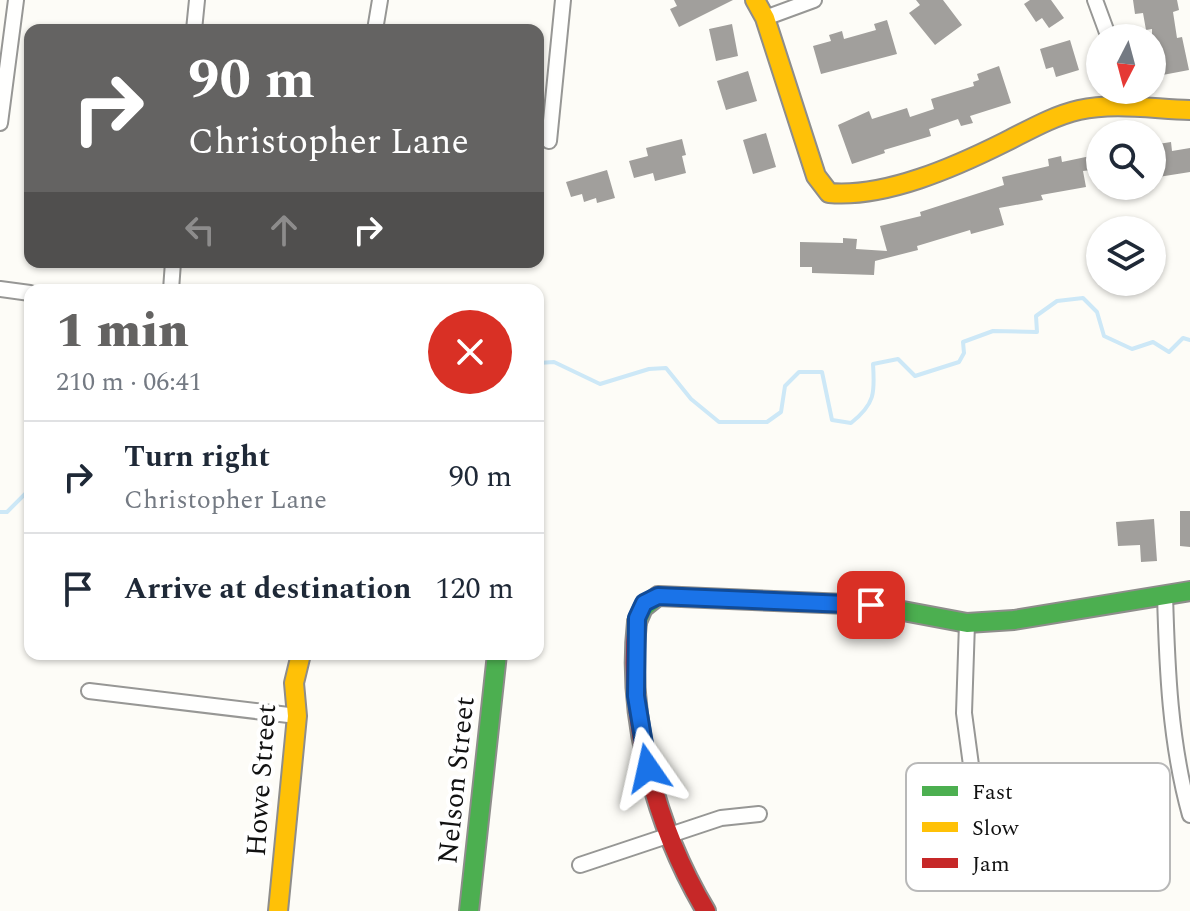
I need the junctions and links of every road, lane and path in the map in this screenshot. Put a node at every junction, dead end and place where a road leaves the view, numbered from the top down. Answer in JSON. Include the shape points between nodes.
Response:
{"nodes":[{"id":1,"x":16,"y":0,"type":"edge"},
{"id":2,"x":197,"y":0,"type":"edge"},
{"id":3,"x":380,"y":0,"type":"edge"},
{"id":4,"x":562,"y":0,"type":"edge"},
{"id":5,"x":755,"y":0,"type":"edge"},
{"id":6,"x":814,"y":0,"type":"edge"},
{"id":7,"x":1095,"y":0,"type":"edge"},
{"id":8,"x":765,"y":18,"type":"junction"},
{"id":9,"x":195,"y":24,"type":"edge"},
{"id":10,"x":376,"y":24,"type":"edge"},
{"id":11,"x":1104,"y":24,"type":"edge"},
{"id":12,"x":1099,"y":104,"type":"edge"},
{"id":13,"x":1149,"y":104,"type":"edge"},
{"id":14,"x":1190,"y":110,"type":"edge"},
{"id":15,"x":0,"y":123,"type":"edge"},
{"id":16,"x":549,"y":141,"type":"dead end"},
{"id":17,"x":0,"y":289,"type":"edge"},
{"id":18,"x":24,"y":292,"type":"edge"},
{"id":19,"x":1190,"y":591,"type":"edge"},
{"id":20,"x":1165,"y":594,"type":"junction"},
{"id":21,"x":967,"y":623,"type":"junction"},
{"id":22,"x":300,"y":660,"type":"edge"},
{"id":23,"x":496,"y":660,"type":"edge"},
{"id":24,"x":89,"y":691,"type":"dead end"},
{"id":25,"x":297,"y":716,"type":"junction"},
{"id":26,"x":971,"y":763,"type":"edge"},
{"id":27,"x":759,"y":814,"type":"dead end"},
{"id":28,"x":1190,"y":815,"type":"edge"},
{"id":29,"x":668,"y":834,"type":"junction"},
{"id":30,"x":580,"y":865,"type":"dead end"},
{"id":31,"x":278,"y":911,"type":"edge"},
{"id":32,"x":469,"y":911,"type":"edge"},
{"id":33,"x":706,"y":911,"type":"edge"}],
"edges":[{"from":1,"to":15,"type":"street"},
{"from":2,"to":9,"type":"street"},
{"from":3,"to":10,"type":"street"},
{"from":4,"to":16,"type":"street"},
{"from":5,"to":8,"type":"street"},
{"from":6,"to":8,"type":"street"},
{"from":7,"to":11,"type":"street"},
{"from":8,"to":12,"type":"street","via":[[816,176],[829,193],[853,195],[936,173],[1052,119]]},
{"from":13,"to":14,"type":"street"},
{"from":17,"to":18,"type":"street"},
{"from":19,"to":20,"type":"street"},
{"from":20,"to":21,"type":"street"},
{"from":20,"to":28,"type":"street","via":[[1171,716]]},
{"from":21,"to":26,"type":"street","via":[[964,713]]},
{"from":21,"to":29,"type":"street","via":[[871,605],[658,596],[644,603],[637,618],[636,696],[648,768]]},
{"from":22,"to":25,"type":"street","name":"Howe Street","via":[[294,683]]},
{"from":23,"to":32,"type":"street","name":"Nelson Street"},
{"from":24,"to":25,"type":"street"},
{"from":25,"to":31,"type":"street","name":"Howe Street"},
{"from":27,"to":29,"type":"street","via":[[721,818]]},
{"from":29,"to":30,"type":"street"},
{"from":29,"to":33,"type":"street"}]}
